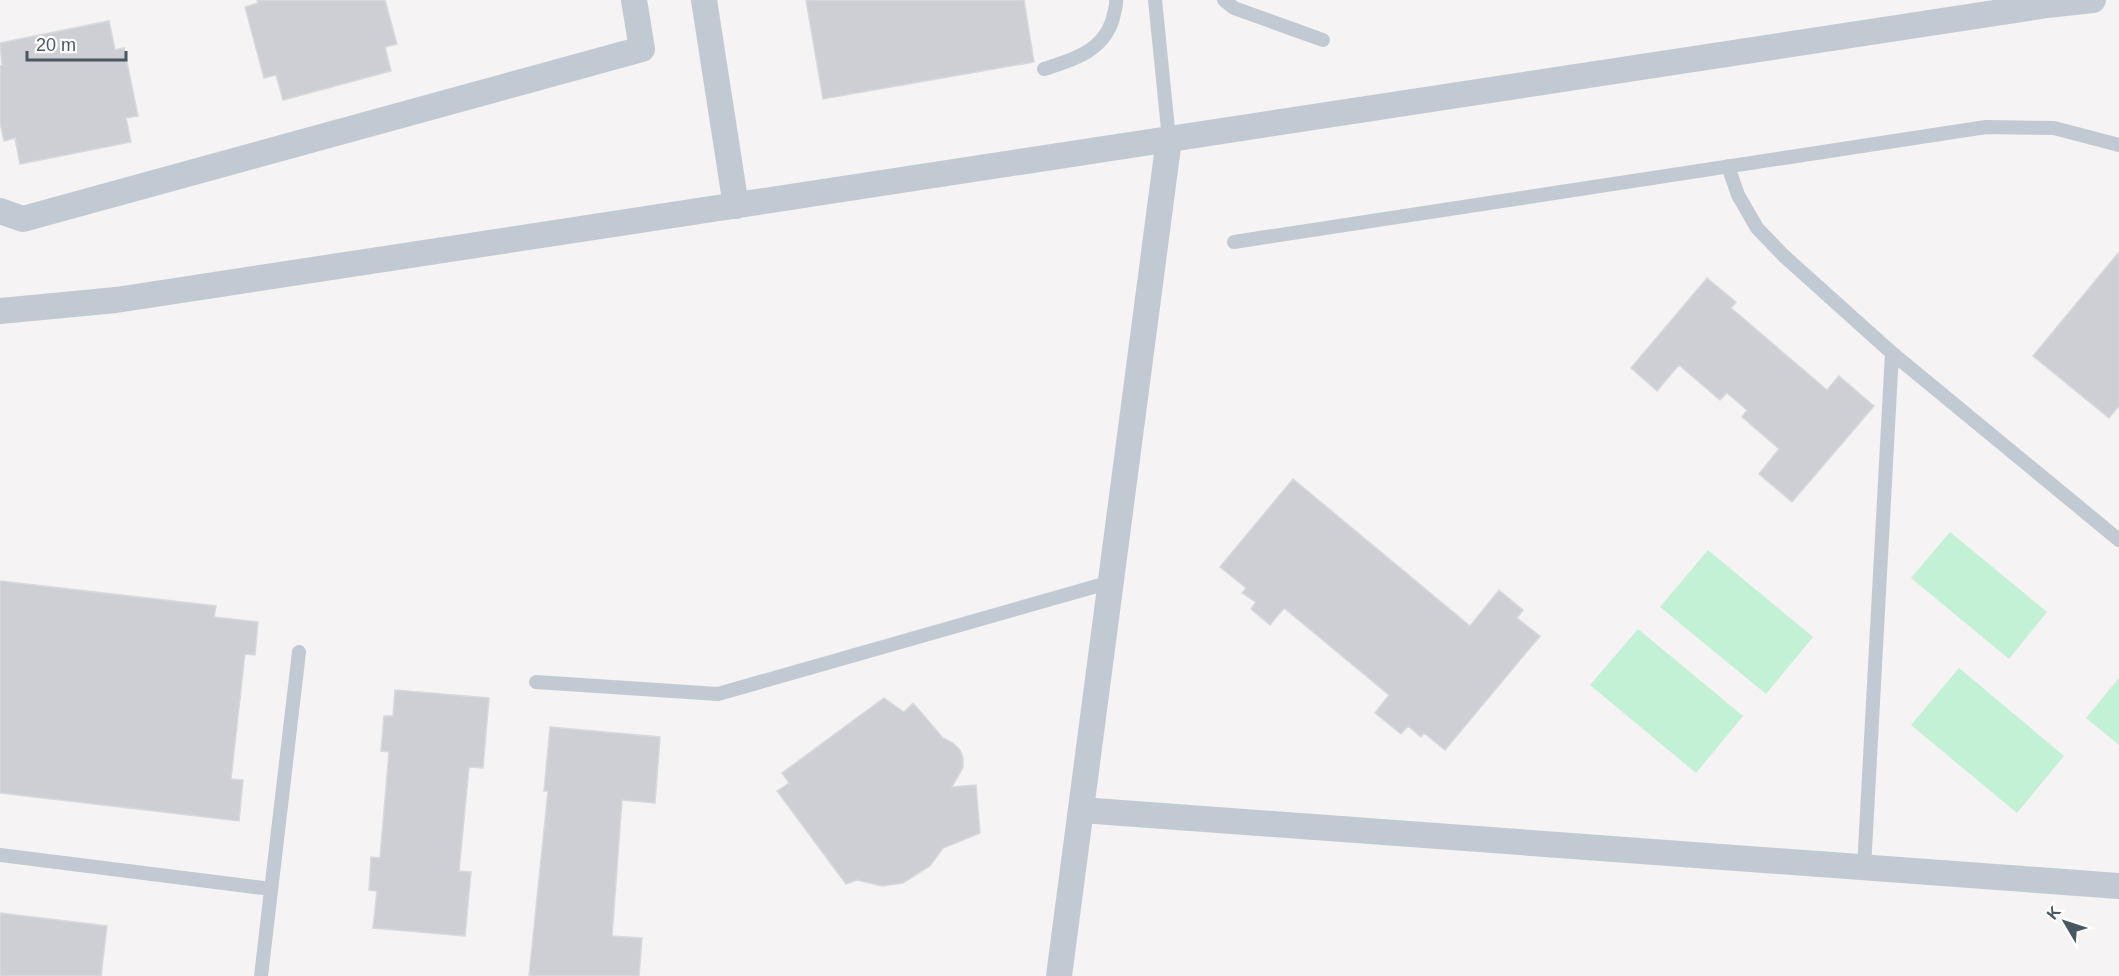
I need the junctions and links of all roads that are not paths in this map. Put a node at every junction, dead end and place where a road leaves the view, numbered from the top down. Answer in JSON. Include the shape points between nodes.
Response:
{"nodes":[{"id":1,"x":634,"y":0,"type":"edge"},
{"id":2,"x":704,"y":0,"type":"edge"},
{"id":3,"x":1116,"y":0,"type":"edge"},
{"id":4,"x":1155,"y":0,"type":"edge"},
{"id":5,"x":1224,"y":0,"type":"edge"},
{"id":6,"x":2093,"y":0,"type":"edge"},
{"id":7,"x":2046,"y":3,"type":"edge"},
{"id":8,"x":1323,"y":40,"type":"dead end"},
{"id":9,"x":1044,"y":69,"type":"dead end"},
{"id":10,"x":1168,"y":139,"type":"junction"},
{"id":11,"x":2119,"y":145,"type":"edge"},
{"id":12,"x":1728,"y":166,"type":"junction"},
{"id":13,"x":736,"y":206,"type":"junction"},
{"id":14,"x":0,"y":211,"type":"edge"},
{"id":15,"x":1234,"y":242,"type":"dead end"},
{"id":16,"x":0,"y":311,"type":"edge"},
{"id":17,"x":1892,"y":353,"type":"junction"},
{"id":18,"x":2119,"y":540,"type":"edge"},
{"id":19,"x":1111,"y":582,"type":"junction"},
{"id":20,"x":299,"y":652,"type":"dead end"},
{"id":21,"x":536,"y":681,"type":"dead end"},
{"id":22,"x":1081,"y":810,"type":"junction"},
{"id":23,"x":0,"y":855,"type":"edge"},
{"id":24,"x":1864,"y":868,"type":"junction"},
{"id":25,"x":2119,"y":886,"type":"edge"},
{"id":26,"x":272,"y":889,"type":"junction"},
{"id":27,"x":261,"y":976,"type":"edge"},
{"id":28,"x":1059,"y":976,"type":"edge"}],
"edges":[{"from":1,"to":14,"type":"street","via":[[642,49],[23,219]]},
{"from":2,"to":13,"type":"street"},
{"from":3,"to":9,"type":"lane","via":[[1110,27],[1096,46]]},
{"from":4,"to":10,"type":"lane"},
{"from":5,"to":8,"type":"lane","via":[[1234,8]]},
{"from":6,"to":7,"type":"street"},
{"from":7,"to":10,"type":"street"},
{"from":10,"to":13,"type":"street"},
{"from":10,"to":19,"type":"street"},
{"from":11,"to":12,"type":"lane","via":[[2054,128],[1986,127]]},
{"from":12,"to":15,"type":"lane"},
{"from":12,"to":17,"type":"lane","via":[[1756,228]]},
{"from":13,"to":16,"type":"street","via":[[127,298]]},
{"from":17,"to":18,"type":"lane"},
{"from":17,"to":24,"type":"lane"},
{"from":19,"to":21,"type":"lane","via":[[718,694]]},
{"from":19,"to":22,"type":"street"},
{"from":20,"to":26,"type":"lane"},
{"from":22,"to":24,"type":"street"},
{"from":22,"to":28,"type":"street"},
{"from":23,"to":26,"type":"lane"},
{"from":24,"to":25,"type":"street"},
{"from":26,"to":27,"type":"lane"}]}
